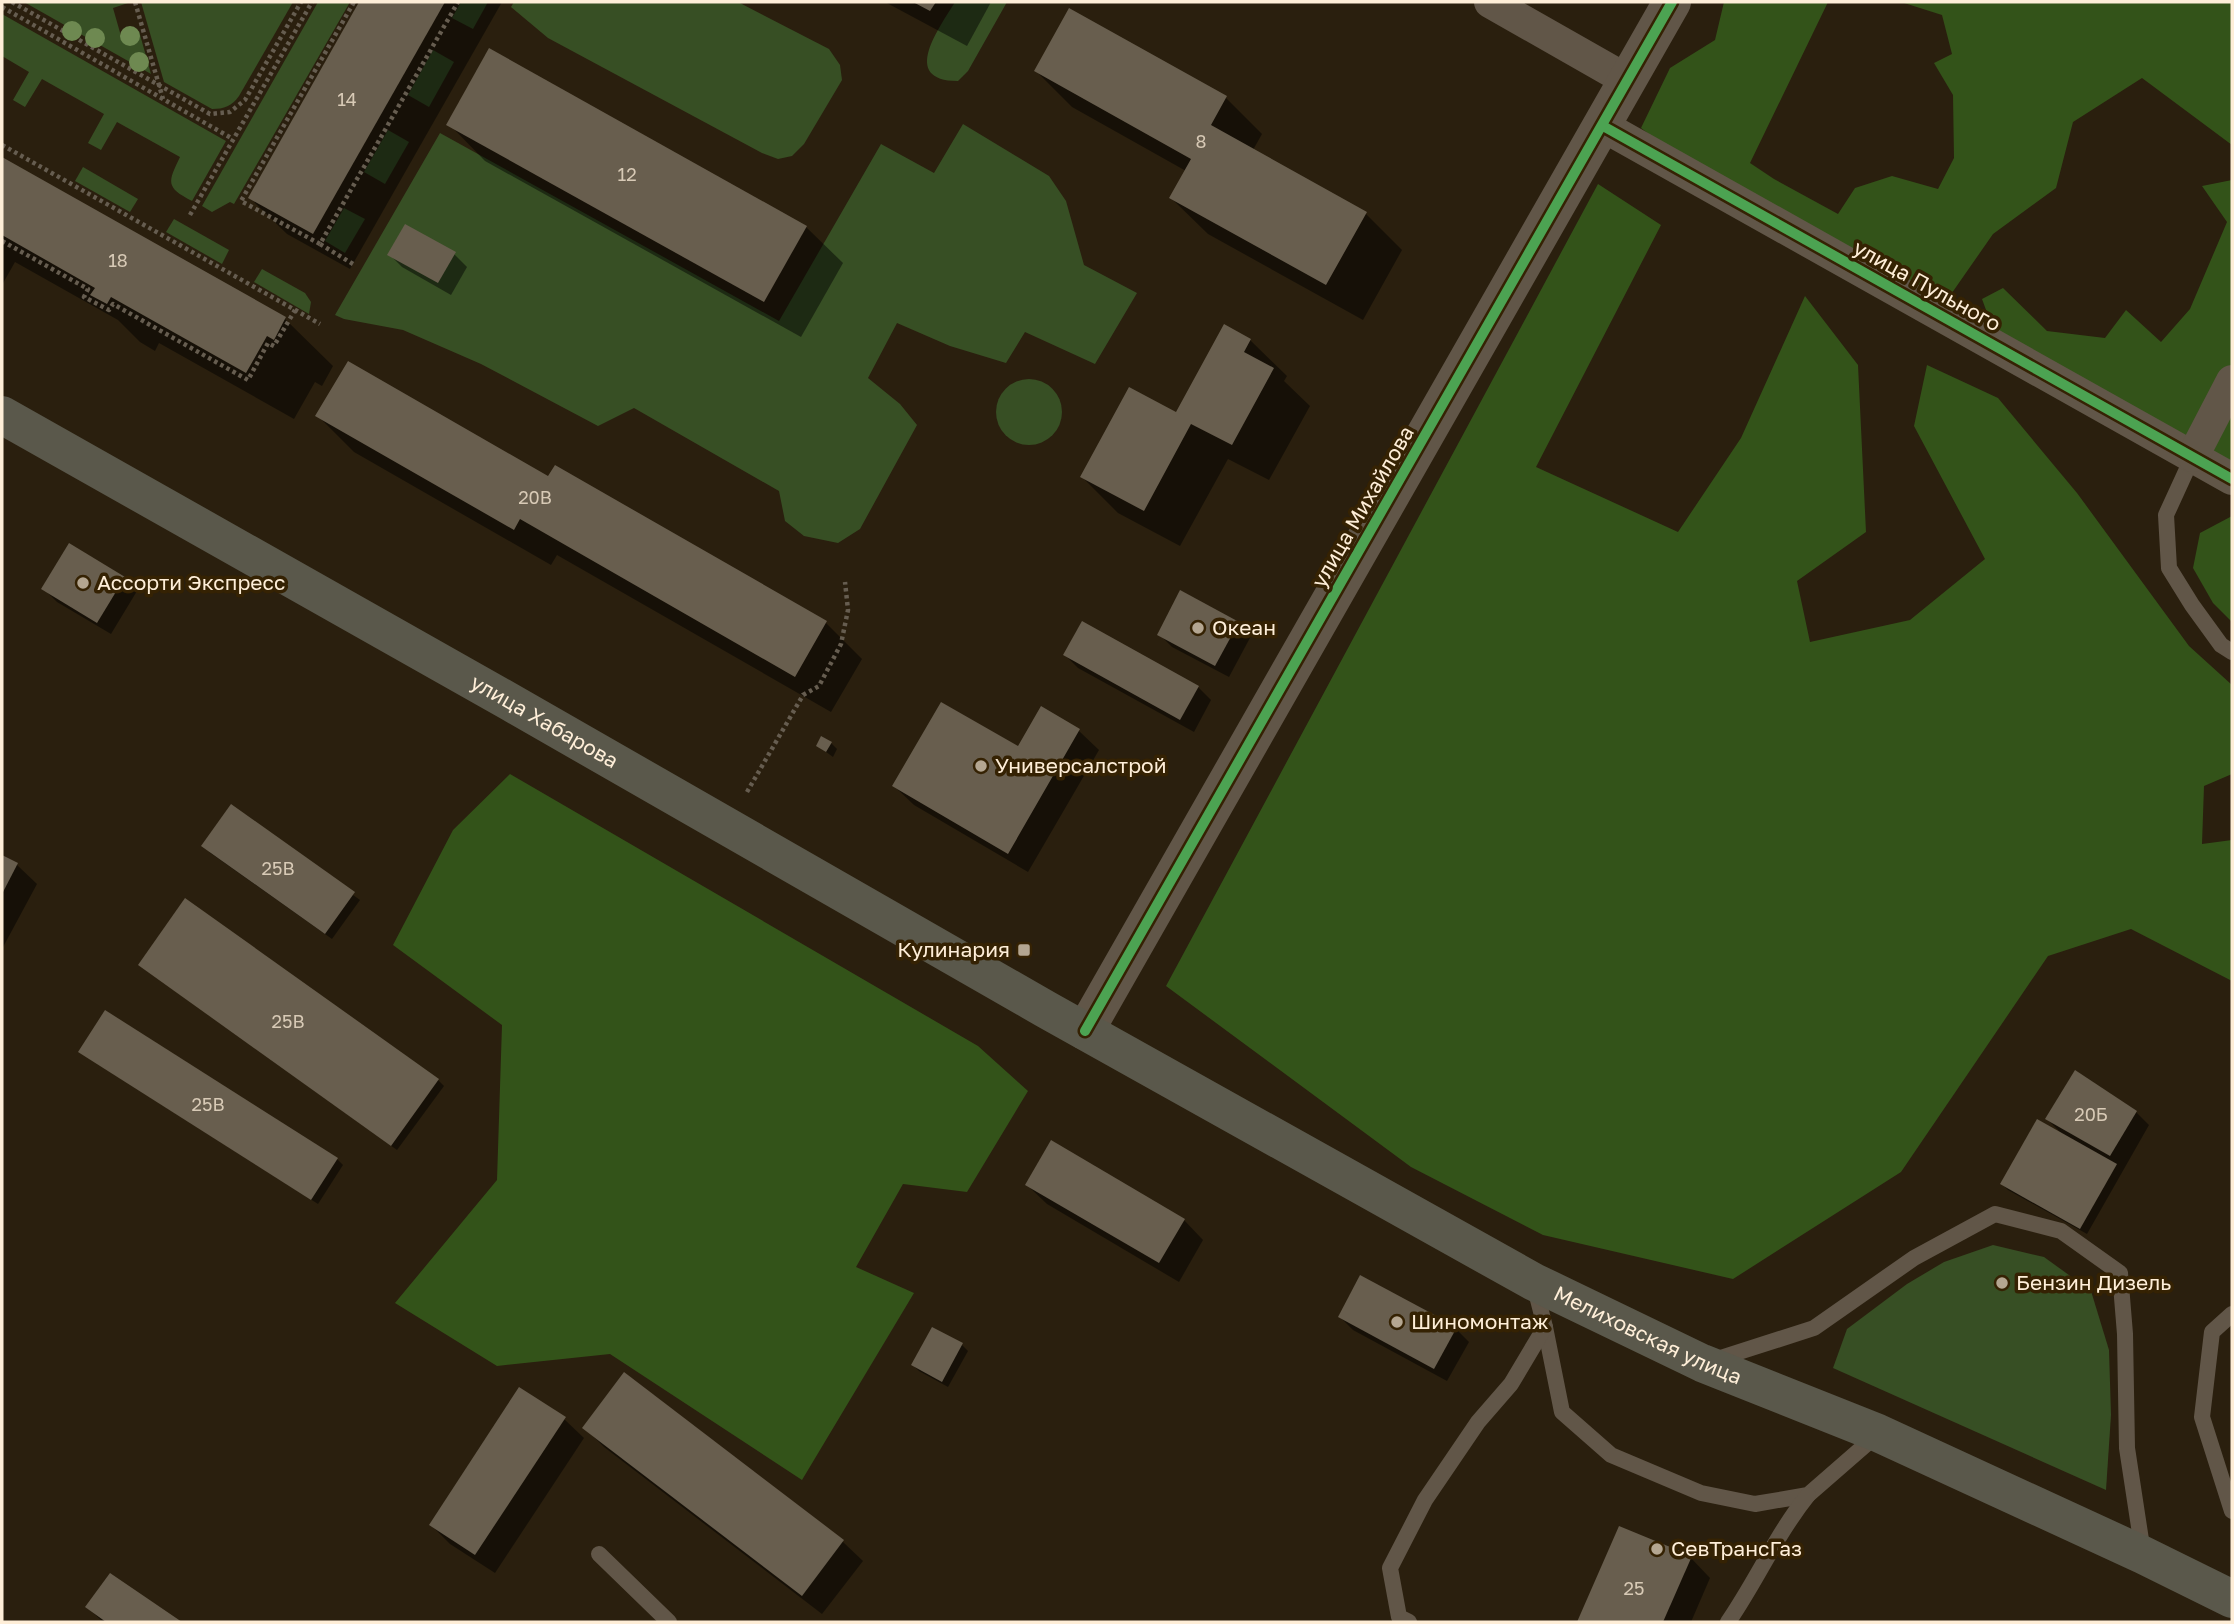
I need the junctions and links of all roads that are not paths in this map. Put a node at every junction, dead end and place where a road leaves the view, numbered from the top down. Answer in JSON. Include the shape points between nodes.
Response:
{"nodes":[{"id":1,"x":1490,"y":2,"type":"edge"},
{"id":2,"x":1672,"y":2,"type":"edge"},
{"id":3,"x":1627,"y":80,"type":"junction"},
{"id":4,"x":1603,"y":126,"type":"junction"},
{"id":5,"x":2232,"y":381,"type":"edge"},
{"id":6,"x":2,"y":415,"type":"edge"},
{"id":7,"x":2193,"y":456,"type":"junction"},
{"id":8,"x":2232,"y":479,"type":"edge"},
{"id":9,"x":2232,"y":652,"type":"edge"},
{"id":10,"x":1085,"y":1031,"type":"junction"},
{"id":11,"x":1534,"y":1282,"type":"junction"},
{"id":12,"x":2232,"y":1314,"type":"edge"},
{"id":13,"x":1545,"y":1326,"type":"junction"},
{"id":14,"x":1702,"y":1363,"type":"junction"},
{"id":15,"x":1878,"y":1433,"type":"junction"},
{"id":16,"x":1808,"y":1495,"type":"junction"},
{"id":17,"x":2232,"y":1511,"type":"edge"},
{"id":18,"x":599,"y":1554,"type":"dead end"},
{"id":19,"x":2143,"y":1555,"type":"junction"},
{"id":20,"x":2232,"y":1599,"type":"edge"},
{"id":21,"x":669,"y":1622,"type":"edge"},
{"id":22,"x":1409,"y":1622,"type":"edge"},
{"id":23,"x":1728,"y":1622,"type":"edge"}],
"edges":[{"from":1,"to":3,"type":"street"},
{"from":2,"to":3,"type":"street","name":"улица Михайлова"},
{"from":3,"to":4,"type":"street","name":"улица Михайлова"},
{"from":4,"to":7,"type":"street","name":"улица Пульного"},
{"from":4,"to":10,"type":"street","name":"улица Михайлова"},
{"from":5,"to":7,"type":"street"},
{"from":6,"to":10,"type":"main road","name":"улица Хабарова"},
{"from":7,"to":8,"type":"street","name":"улица Пульного"},
{"from":7,"to":9,"type":"lane","via":[[2166,515],[2169,568],[2221,645]]},
{"from":10,"to":11,"type":"main road","name":"Мелиховская улица"},
{"from":11,"to":13,"type":"lane"},
{"from":11,"to":14,"type":"main road","name":"Мелиховская улица"},
{"from":12,"to":17,"type":"lane","via":[[2212,1332],[2202,1417]]},
{"from":13,"to":16,"type":"lane","via":[[1562,1412],[1611,1455],[1701,1493],[1755,1504]]},
{"from":13,"to":22,"type":"lane","via":[[1511,1384],[1478,1422],[1425,1500],[1390,1568],[1399,1617]]},
{"from":14,"to":15,"type":"main road","name":"Мелиховская улица"},
{"from":14,"to":19,"type":"lane","via":[[1814,1328],[1914,1258],[1995,1214],[2061,1231],[2120,1273],[2127,1448]]},
{"from":15,"to":16,"type":"lane"},
{"from":15,"to":19,"type":"main road","name":"Мелиховская улица"},
{"from":16,"to":23,"type":"lane"},
{"from":18,"to":21,"type":"lane"},
{"from":19,"to":20,"type":"main road","name":"Мелиховская улица"}]}
